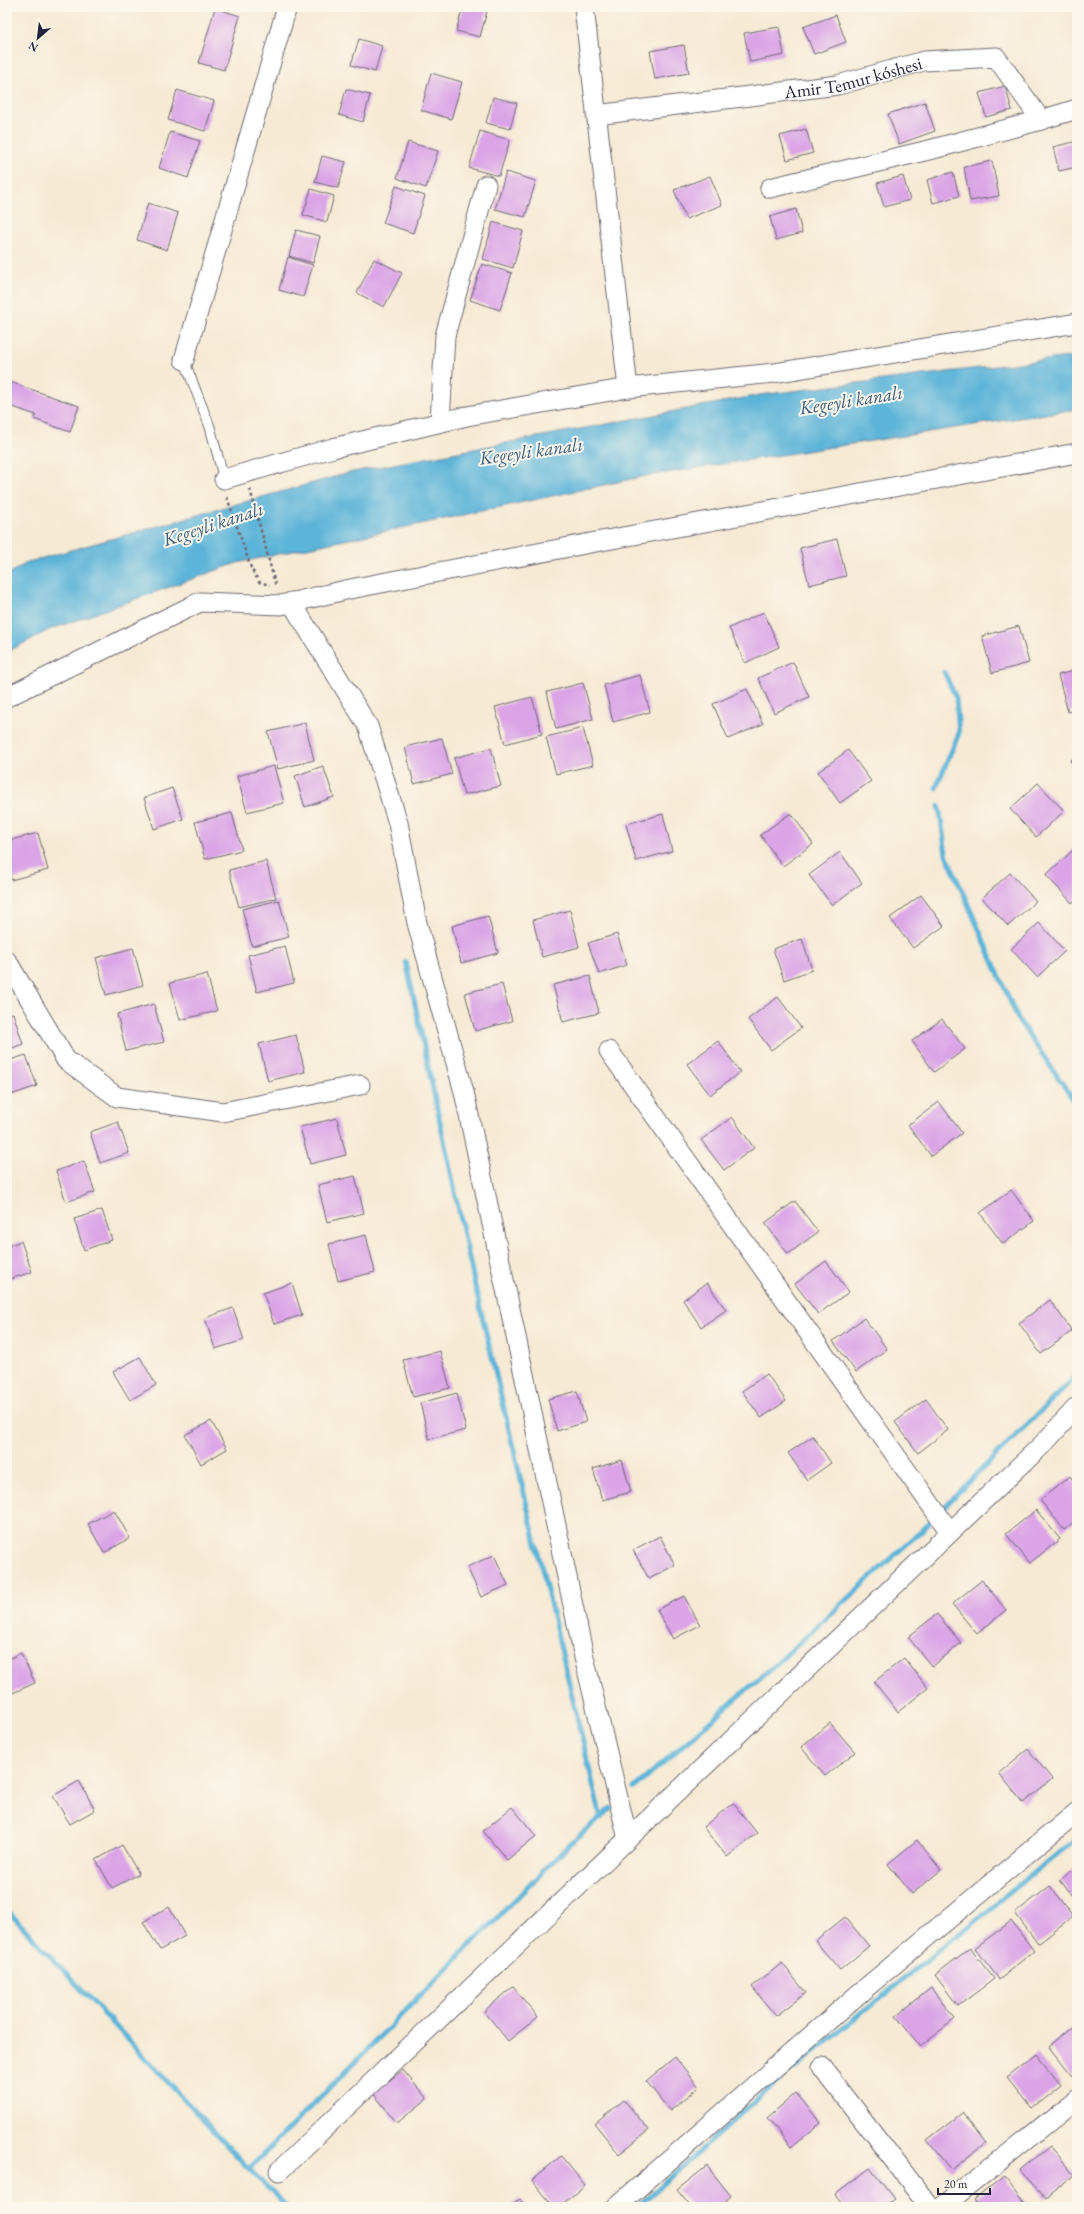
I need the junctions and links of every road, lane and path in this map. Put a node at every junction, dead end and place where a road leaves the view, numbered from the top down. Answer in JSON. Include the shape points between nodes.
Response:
{"nodes":[{"id":1,"x":287,"y":7,"type":"edge"},
{"id":2,"x":584,"y":7,"type":"edge"},
{"id":3,"x":1077,"y":109,"type":"edge"},
{"id":4,"x":596,"y":115,"type":"junction"},
{"id":5,"x":1041,"y":120,"type":"junction"},
{"id":6,"x":486,"y":185,"type":"dead end"},
{"id":7,"x":770,"y":188,"type":"dead end"},
{"id":8,"x":1077,"y":323,"type":"edge"},
{"id":9,"x":184,"y":360,"type":"joint"},
{"id":10,"x":628,"y":388,"type":"junction"},
{"id":11,"x":440,"y":422,"type":"junction"},
{"id":12,"x":1077,"y":453,"type":"edge"},
{"id":13,"x":224,"y":486,"type":"junction"},
{"id":14,"x":250,"y":488,"type":"dead end"},
{"id":15,"x":283,"y":598,"type":"junction"},
{"id":16,"x":7,"y":697,"type":"edge"},
{"id":17,"x":7,"y":961,"type":"edge"},
{"id":18,"x":609,"y":1051,"type":"dead end"},
{"id":19,"x":360,"y":1085,"type":"dead end"},
{"id":20,"x":1077,"y":1407,"type":"edge"},
{"id":21,"x":950,"y":1532,"type":"junction"},
{"id":22,"x":1077,"y":1812,"type":"edge"},
{"id":23,"x":628,"y":1838,"type":"junction"},
{"id":24,"x":822,"y":2067,"type":"dead end"},
{"id":25,"x":1077,"y":2099,"type":"edge"},
{"id":26,"x":279,"y":2171,"type":"dead end"},
{"id":27,"x":616,"y":2207,"type":"edge"},
{"id":28,"x":930,"y":2207,"type":"edge"},
{"id":29,"x":942,"y":2207,"type":"edge"}],
"edges":[{"from":1,"to":9,"type":"street"},
{"from":2,"to":4,"type":"street"},
{"from":3,"to":5,"type":"street"},
{"from":4,"to":5,"type":"street","name":"Amir Temur kóshesi","via":[[838,85],[924,62],[996,57]]},
{"from":4,"to":10,"type":"street"},
{"from":5,"to":7,"type":"street"},
{"from":6,"to":11,"type":"street","via":[[445,336]]},
{"from":8,"to":10,"type":"street","via":[[774,373]]},
{"from":9,"to":13,"type":"lane","via":[[210,427]]},
{"from":10,"to":11,"type":"street"},
{"from":11,"to":13,"type":"street","via":[[333,448]]},
{"from":12,"to":15,"type":"street"},
{"from":13,"to":15,"type":"path","via":[[251,568],[259,582]]},
{"from":14,"to":15,"type":"path","via":[[270,562]]},
{"from":15,"to":16,"type":"street","via":[[200,602]]},
{"from":15,"to":23,"type":"street","via":[[368,726],[398,823],[416,923],[464,1092],[582,1650]]},
{"from":17,"to":19,"type":"street","via":[[66,1060],[117,1097],[223,1112]]},
{"from":18,"to":21,"type":"street"},
{"from":20,"to":21,"type":"street","via":[[1044,1443]]},
{"from":21,"to":23,"type":"street"},
{"from":22,"to":27,"type":"street","via":[[862,1990]]},
{"from":23,"to":26,"type":"street"},
{"from":24,"to":28,"type":"street"},
{"from":25,"to":29,"type":"street"}]}
